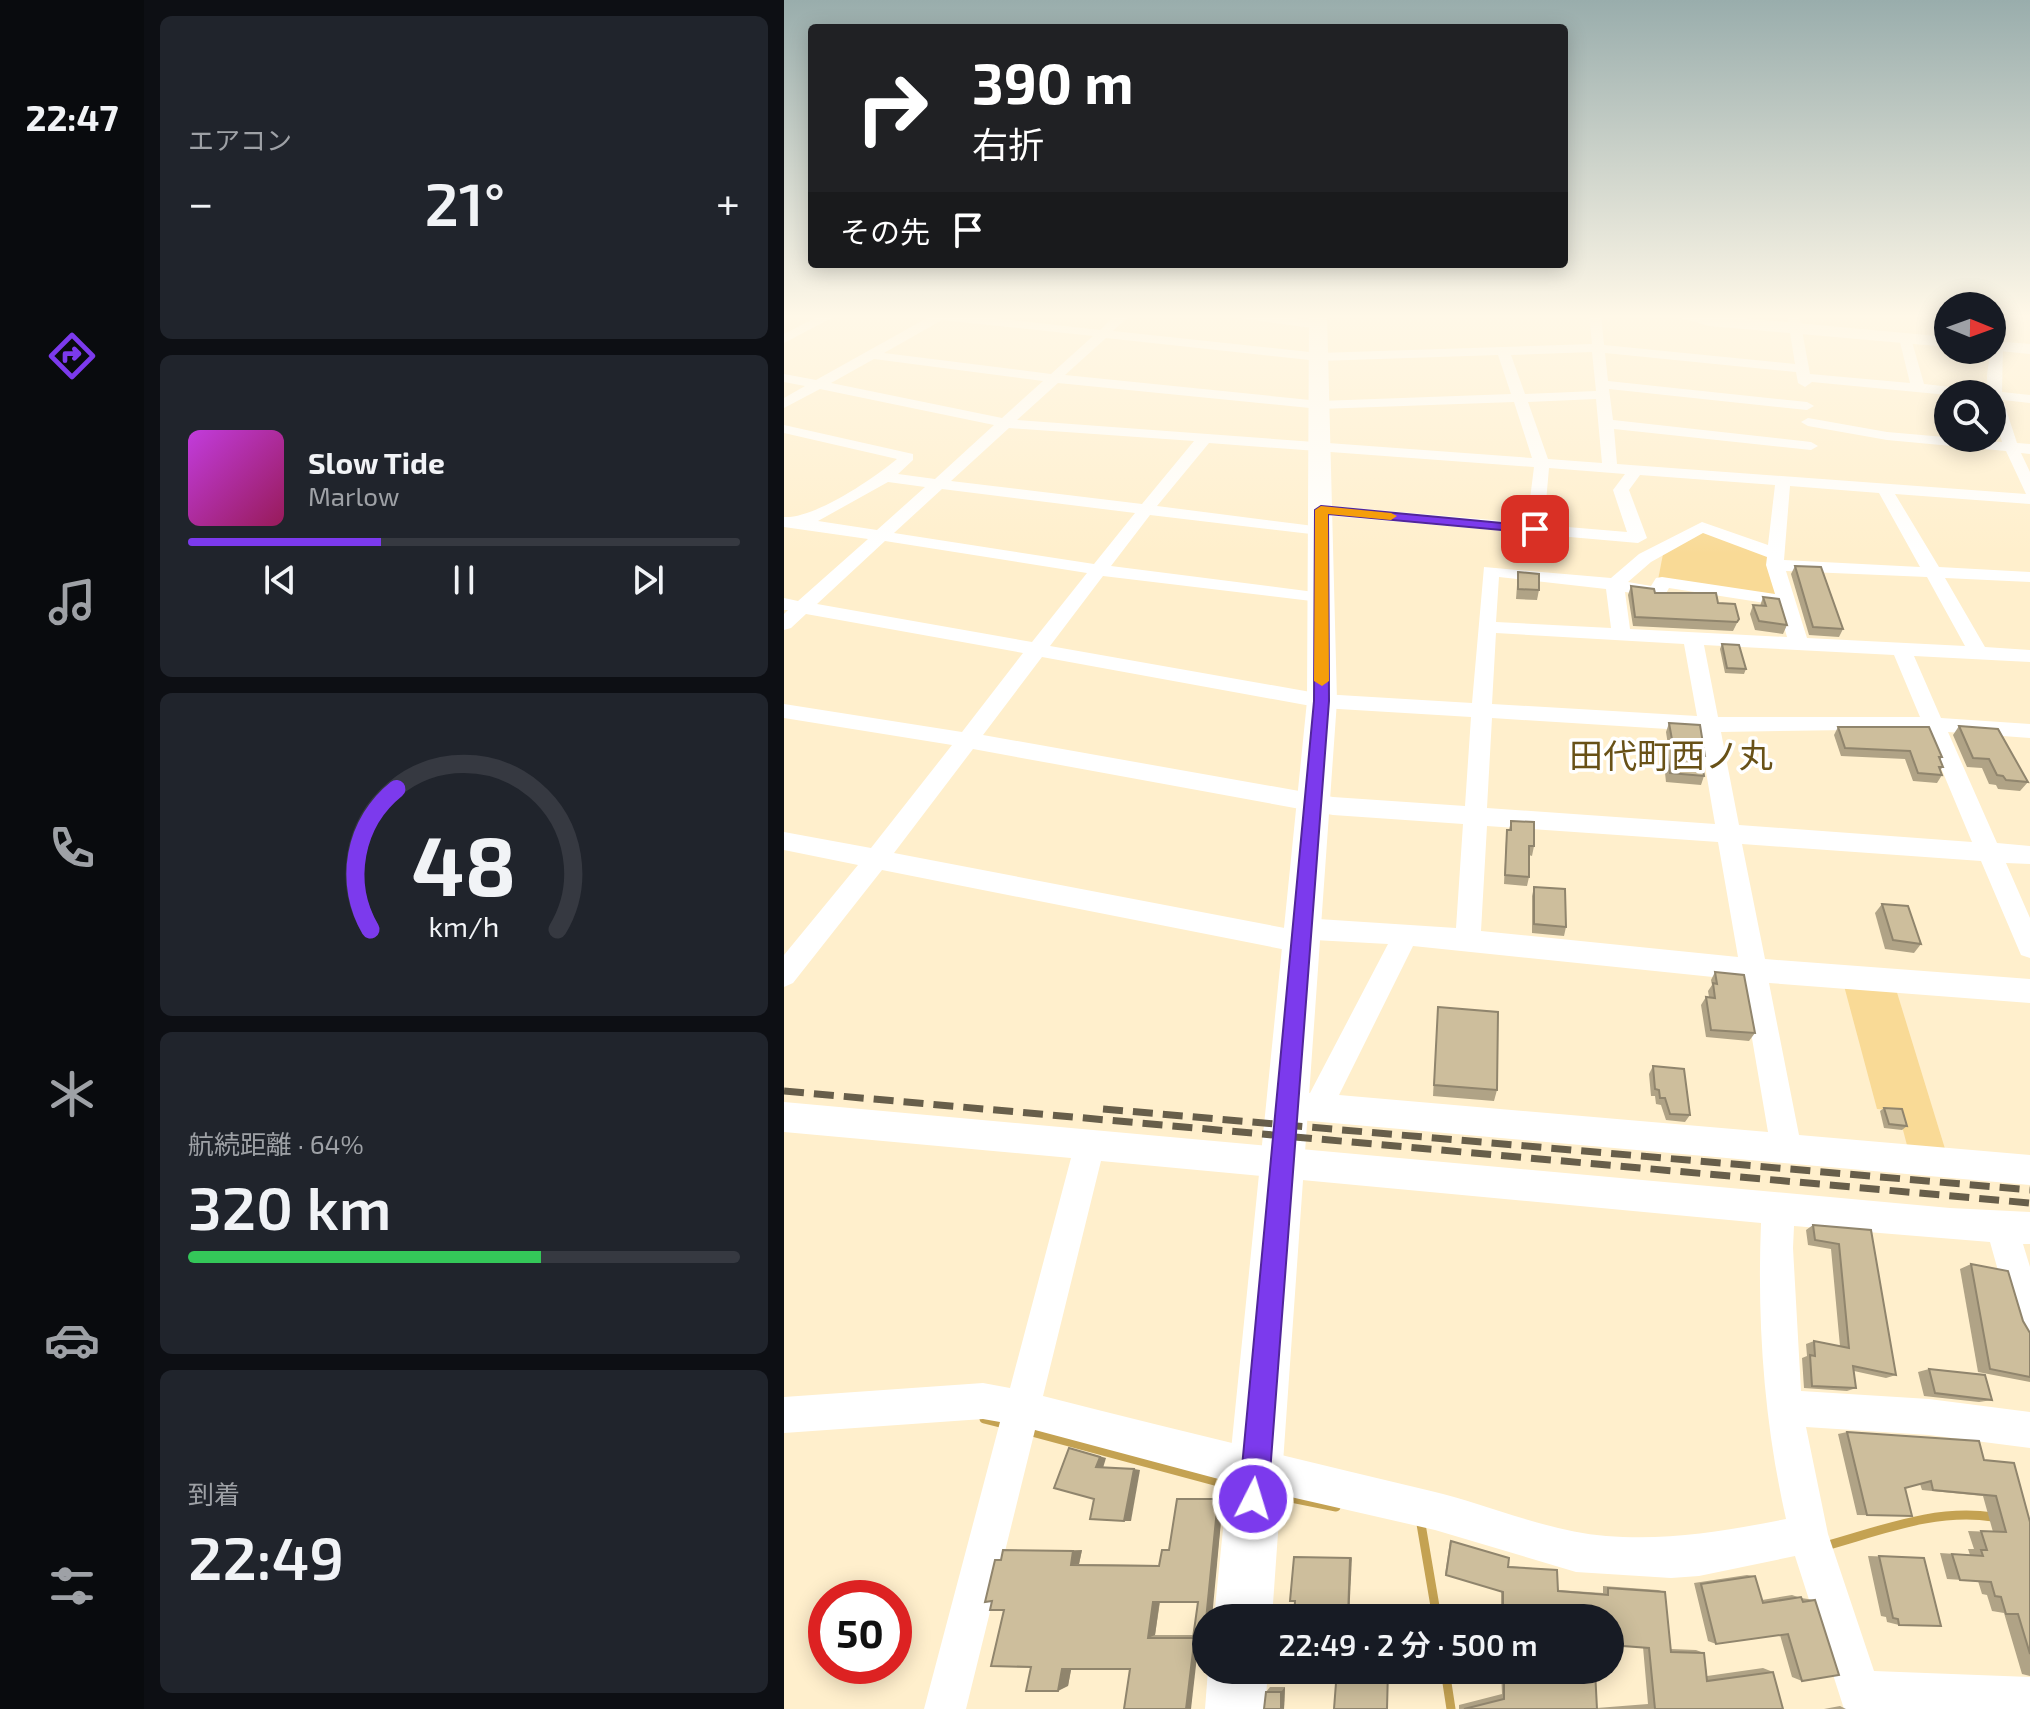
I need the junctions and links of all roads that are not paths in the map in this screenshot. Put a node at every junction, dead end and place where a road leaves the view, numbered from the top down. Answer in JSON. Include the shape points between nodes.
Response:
{"nodes":[{"id":1,"x":802,"y":394,"type":"edge"},
{"id":2,"x":861,"y":394,"type":"edge"},
{"id":3,"x":1036,"y":394,"type":"edge"},
{"id":4,"x":1213,"y":394,"type":"edge"},
{"id":5,"x":1320,"y":394,"type":"edge"},
{"id":6,"x":1518,"y":394,"type":"edge"},
{"id":7,"x":1558,"y":394,"type":"edge"},
{"id":8,"x":1602,"y":394,"type":"edge"},
{"id":9,"x":1659,"y":394,"type":"edge"},
{"id":10,"x":1806,"y":394,"type":"edge"},
{"id":11,"x":2006,"y":397,"type":"edge"},
{"id":12,"x":1519,"y":398,"type":"junction"},
{"id":13,"x":2030,"y":399,"type":"edge"},
{"id":14,"x":784,"y":404,"type":"edge"},
{"id":15,"x":1320,"y":405,"type":"junction"},
{"id":16,"x":1807,"y":406,"type":"junction"},
{"id":17,"x":1808,"y":422,"type":"junction"},
{"id":18,"x":1005,"y":423,"type":"junction"},
{"id":19,"x":1605,"y":424,"type":"junction"},
{"id":20,"x":784,"y":429,"type":"edge"},
{"id":21,"x":2006,"y":434,"type":"edge"},
{"id":22,"x":1206,"y":437,"type":"junction"},
{"id":23,"x":1320,"y":447,"type":"junction"},
{"id":24,"x":2012,"y":448,"type":"junction"},
{"id":25,"x":2030,"y":449,"type":"edge"},
{"id":26,"x":1542,"y":463,"type":"junction"},
{"id":27,"x":1813,"y":466,"type":"junction"},
{"id":28,"x":1610,"y":468,"type":"junction"},
{"id":29,"x":1635,"y":470,"type":"junction"},
{"id":30,"x":885,"y":477,"type":"junction"},
{"id":31,"x":1783,"y":481,"type":"junction"},
{"id":32,"x":940,"y":483,"type":"junction"},
{"id":33,"x":1884,"y":488,"type":"junction"},
{"id":34,"x":2030,"y":490,"type":"edge"},
{"id":35,"x":2030,"y":499,"type":"edge"},
{"id":36,"x":1145,"y":510,"type":"junction"},
{"id":37,"x":1322,"y":521,"type":"junction"},
{"id":38,"x":793,"y":523,"type":"edge"},
{"id":39,"x":1535,"y":529,"type":"junction"},
{"id":40,"x":882,"y":537,"type":"junction"},
{"id":41,"x":1641,"y":548,"type":"junction"},
{"id":42,"x":1775,"y":559,"type":"junction"},
{"id":43,"x":1099,"y":570,"type":"junction"},
{"id":44,"x":1932,"y":572,"type":"junction"},
{"id":45,"x":2030,"y":577,"type":"edge"},
{"id":46,"x":1615,"y":584,"type":"junction"},
{"id":47,"x":1322,"y":599,"type":"junction"},
{"id":48,"x":1786,"y":601,"type":"junction"},
{"id":49,"x":794,"y":606,"type":"edge"},
{"id":50,"x":784,"y":624,"type":"edge"},
{"id":51,"x":1487,"y":627,"type":"junction"},
{"id":52,"x":1621,"y":634,"type":"junction"},
{"id":53,"x":1693,"y":638,"type":"junction"},
{"id":54,"x":1799,"y":644,"type":"junction"},
{"id":55,"x":1036,"y":649,"type":"junction"},
{"id":56,"x":1901,"y":649,"type":"junction"},
{"id":57,"x":1979,"y":653,"type":"junction"},
{"id":58,"x":2030,"y":656,"type":"edge"},
{"id":59,"x":1322,"y":701,"type":"junction"},
{"id":60,"x":1482,"y":710,"type":"junction"},
{"id":61,"x":784,"y":711,"type":"edge"},
{"id":62,"x":1709,"y":725,"type":"junction"},
{"id":63,"x":1935,"y":725,"type":"junction"},
{"id":64,"x":2030,"y":731,"type":"edge"},
{"id":65,"x":968,"y":740,"type":"junction"},
{"id":66,"x":1314,"y":802,"type":"junction"},
{"id":67,"x":1475,"y":816,"type":"junction"},
{"id":68,"x":1729,"y":833,"type":"junction"},
{"id":69,"x":784,"y":841,"type":"edge"},
{"id":70,"x":1991,"y":852,"type":"junction"},
{"id":71,"x":2030,"y":855,"type":"edge"},
{"id":72,"x":878,"y":860,"type":"junction"},
{"id":73,"x":1406,"y":934,"type":"junction"},
{"id":74,"x":1303,"y":935,"type":"junction"},
{"id":75,"x":1468,"y":941,"type":"junction"},
{"id":76,"x":2030,"y":947,"type":"edge"},
{"id":77,"x":1754,"y":970,"type":"junction"},
{"id":78,"x":784,"y":975,"type":"edge"},
{"id":79,"x":2030,"y":991,"type":"edge"},
{"id":80,"x":1305,"y":1107,"type":"junction"},
{"id":81,"x":784,"y":1117,"type":"edge"},
{"id":82,"x":1090,"y":1145,"type":"junction"},
{"id":83,"x":1786,"y":1148,"type":"junction"},
{"id":84,"x":1283,"y":1161,"type":"junction"},
{"id":85,"x":2030,"y":1170,"type":"edge"},
{"id":86,"x":1778,"y":1207,"type":"junction"},
{"id":87,"x":2016,"y":1226,"type":"edge"},
{"id":88,"x":2030,"y":1324,"type":"edge"},
{"id":89,"x":1021,"y":1408,"type":"junction"},
{"id":90,"x":1787,"y":1408,"type":"junction"},
{"id":91,"x":784,"y":1415,"type":"edge"},
{"id":92,"x":2030,"y":1430,"type":"edge"},
{"id":93,"x":1256,"y":1470,"type":"junction"},
{"id":94,"x":1809,"y":1534,"type":"junction"},
{"id":95,"x":1244,"y":1604,"type":"edge"},
{"id":96,"x":1237,"y":1684,"type":"edge"},
{"id":97,"x":2030,"y":1698,"type":"edge"},
{"id":98,"x":1862,"y":1701,"type":"edge"},
{"id":99,"x":945,"y":1709,"type":"edge"},
{"id":100,"x":1235,"y":1709,"type":"edge"}],
"edges":[{"from":1,"to":14,"type":"street"},
{"from":2,"to":18,"type":"street"},
{"from":3,"to":18,"type":"street"},
{"from":4,"to":15,"type":"street"},
{"from":5,"to":15,"type":"main road"},
{"from":6,"to":12,"type":"street"},
{"from":7,"to":12,"type":"street"},
{"from":8,"to":19,"type":"street"},
{"from":9,"to":16,"type":"street"},
{"from":10,"to":16,"type":"street"},
{"from":11,"to":13,"type":"street"},
{"from":12,"to":15,"type":"street"},
{"from":12,"to":26,"type":"street"},
{"from":15,"to":23,"type":"main road"},
{"from":16,"to":17,"type":"street"},
{"from":17,"to":24,"type":"street"},
{"from":17,"to":27,"type":"street"},
{"from":18,"to":22,"type":"street"},
{"from":18,"to":32,"type":"street"},
{"from":19,"to":27,"type":"street"},
{"from":19,"to":28,"type":"street"},
{"from":20,"to":30,"type":"street","via":[[908,457]]},
{"from":21,"to":24,"type":"street"},
{"from":22,"to":23,"type":"street"},
{"from":22,"to":36,"type":"street"},
{"from":23,"to":26,"type":"street"},
{"from":23,"to":37,"type":"main road"},
{"from":24,"to":25,"type":"street"},
{"from":24,"to":34,"type":"street"},
{"from":26,"to":28,"type":"street"},
{"from":26,"to":39,"type":"street"},
{"from":27,"to":31,"type":"street"},
{"from":27,"to":33,"type":"street"},
{"from":28,"to":29,"type":"street"},
{"from":29,"to":31,"type":"street"},
{"from":29,"to":41,"type":"street","via":[[1621,490]]},
{"from":30,"to":32,"type":"street"},
{"from":30,"to":38,"type":"street"},
{"from":31,"to":42,"type":"street"},
{"from":32,"to":36,"type":"street"},
{"from":32,"to":40,"type":"street"},
{"from":33,"to":35,"type":"street"},
{"from":33,"to":44,"type":"street"},
{"from":36,"to":37,"type":"street"},
{"from":36,"to":43,"type":"street"},
{"from":37,"to":39,"type":"street"},
{"from":37,"to":47,"type":"main road"},
{"from":38,"to":40,"type":"street"},
{"from":39,"to":41,"type":"street"},
{"from":40,"to":43,"type":"street"},
{"from":40,"to":49,"type":"street"},
{"from":41,"to":42,"type":"street","via":[[1702,527]]},
{"from":41,"to":46,"type":"street"},
{"from":42,"to":44,"type":"street"},
{"from":42,"to":48,"type":"street"},
{"from":43,"to":47,"type":"street"},
{"from":43,"to":55,"type":"street"},
{"from":44,"to":45,"type":"street"},
{"from":44,"to":57,"type":"street"},
{"from":46,"to":48,"type":"street","via":[[1658,593],[1662,582]]},
{"from":46,"to":51,"type":"street","via":[[1490,571]]},
{"from":46,"to":52,"type":"street"},
{"from":47,"to":59,"type":"main road"},
{"from":48,"to":54,"type":"street"},
{"from":49,"to":50,"type":"street"},
{"from":49,"to":55,"type":"street"},
{"from":51,"to":52,"type":"street"},
{"from":51,"to":60,"type":"street"},
{"from":52,"to":53,"type":"street"},
{"from":53,"to":54,"type":"street"},
{"from":53,"to":62,"type":"street"},
{"from":54,"to":56,"type":"street"},
{"from":55,"to":59,"type":"street"},
{"from":55,"to":65,"type":"street"},
{"from":56,"to":57,"type":"street"},
{"from":56,"to":63,"type":"street"},
{"from":57,"to":58,"type":"street"},
{"from":59,"to":60,"type":"street"},
{"from":59,"to":66,"type":"main road"},
{"from":60,"to":62,"type":"street"},
{"from":60,"to":67,"type":"street"},
{"from":61,"to":65,"type":"street"},
{"from":62,"to":63,"type":"street"},
{"from":62,"to":68,"type":"street"},
{"from":63,"to":64,"type":"street"},
{"from":63,"to":70,"type":"street"},
{"from":65,"to":66,"type":"street"},
{"from":65,"to":72,"type":"street"},
{"from":66,"to":67,"type":"street"},
{"from":66,"to":74,"type":"main road"},
{"from":67,"to":68,"type":"street"},
{"from":67,"to":75,"type":"street"},
{"from":68,"to":70,"type":"street"},
{"from":68,"to":77,"type":"street"},
{"from":69,"to":72,"type":"street"},
{"from":70,"to":71,"type":"street"},
{"from":70,"to":76,"type":"street"},
{"from":72,"to":74,"type":"street"},
{"from":72,"to":78,"type":"street"},
{"from":73,"to":74,"type":"street"},
{"from":73,"to":75,"type":"street"},
{"from":73,"to":80,"type":"street","via":[[1325,1091]]},
{"from":74,"to":80,"type":"main road"},
{"from":75,"to":77,"type":"street"},
{"from":77,"to":79,"type":"street"},
{"from":77,"to":83,"type":"street"},
{"from":80,"to":83,"type":"street"},
{"from":80,"to":84,"type":"main road"},
{"from":81,"to":82,"type":"street"},
{"from":82,"to":84,"type":"street"},
{"from":82,"to":89,"type":"street"},
{"from":83,"to":85,"type":"street"},
{"from":84,"to":86,"type":"street"},
{"from":84,"to":93,"type":"main road"},
{"from":86,"to":87,"type":"street"},
{"from":86,"to":90,"type":"street","via":[[1775,1299]]},
{"from":87,"to":88,"type":"street"},
{"from":89,"to":91,"type":"street","via":[[983,1401]]},
{"from":89,"to":93,"type":"street"},
{"from":89,"to":99,"type":"street"},
{"from":90,"to":92,"type":"street"},
{"from":90,"to":94,"type":"street"},
{"from":93,"to":94,"type":"street","via":[[1607,1556],[1699,1556]]},
{"from":93,"to":95,"type":"main road"},
{"from":94,"to":98,"type":"street"},
{"from":96,"to":100,"type":"main road"},
{"from":97,"to":98,"type":"street"}]}
